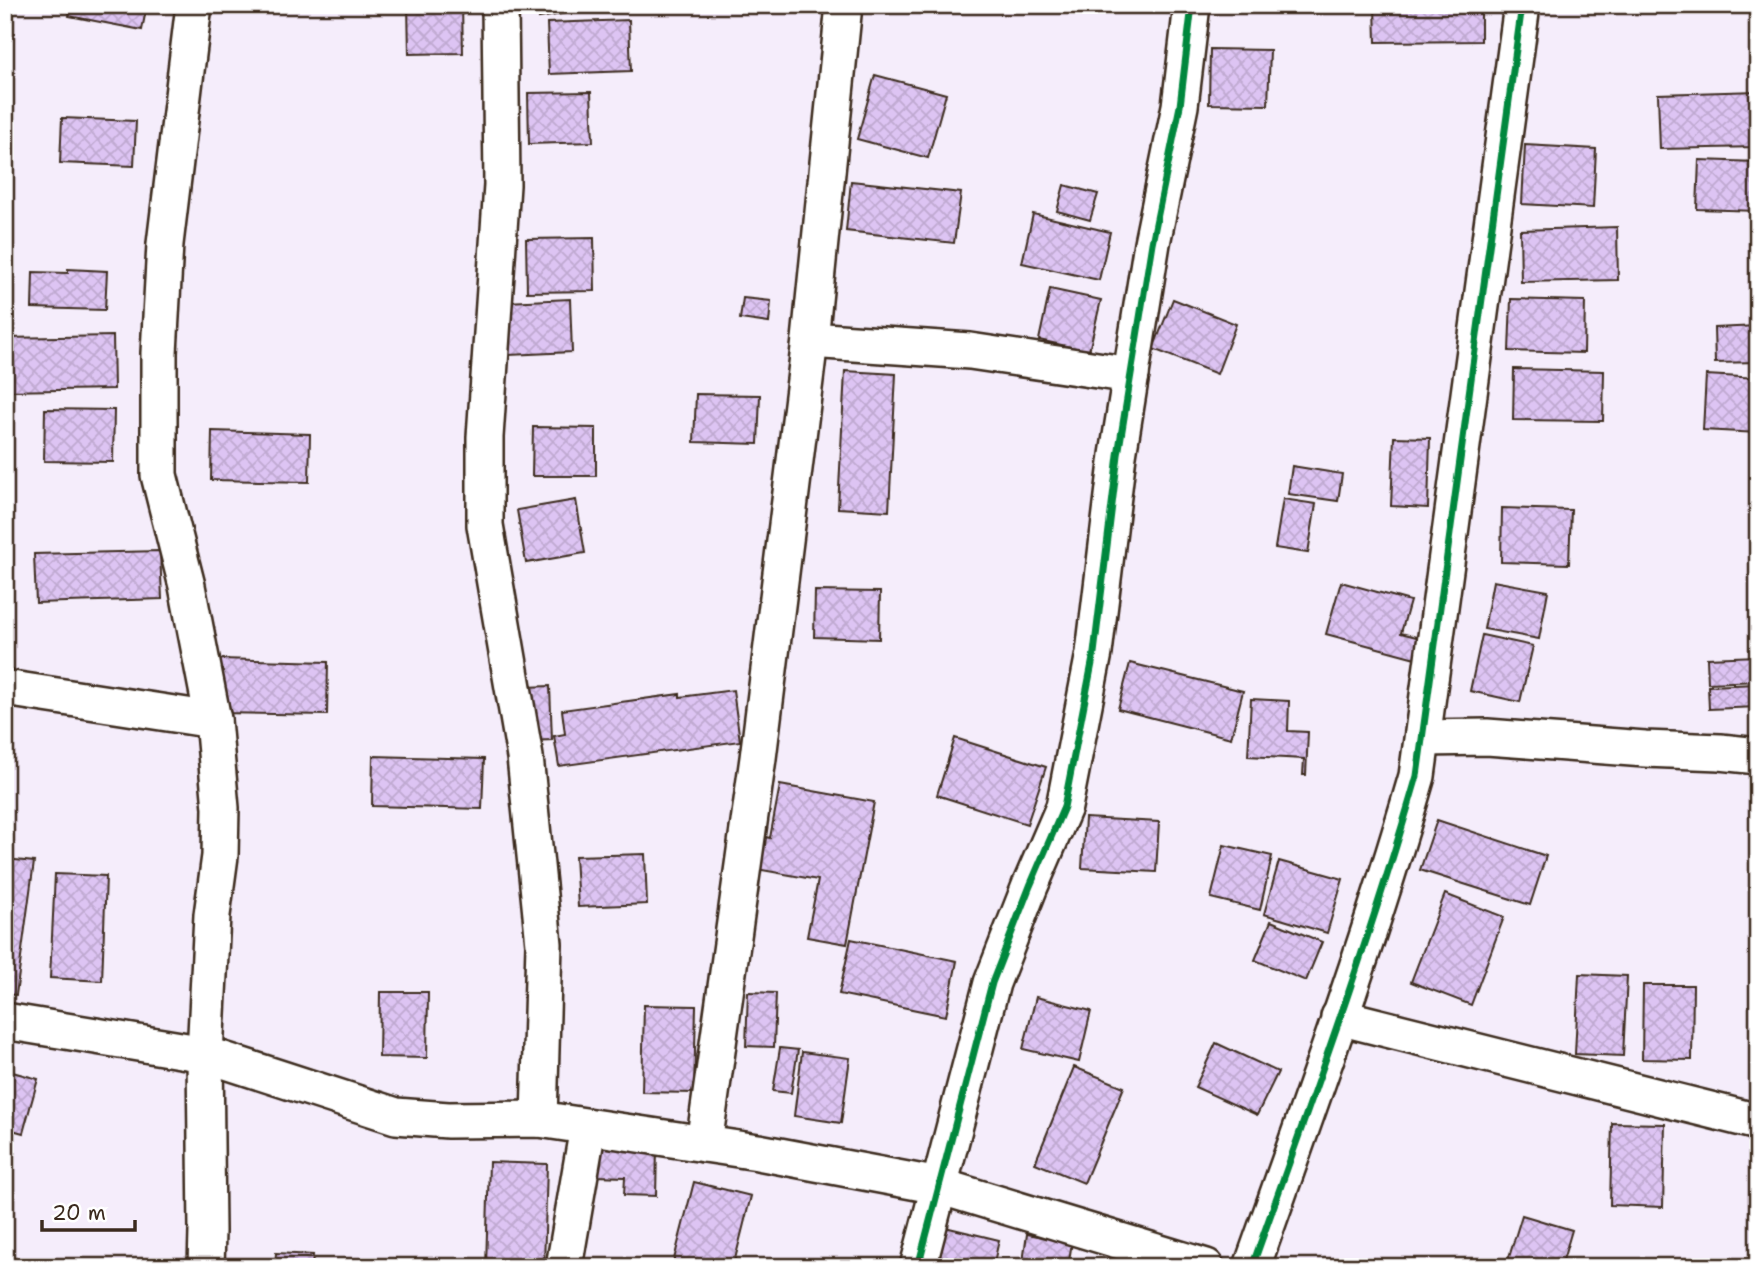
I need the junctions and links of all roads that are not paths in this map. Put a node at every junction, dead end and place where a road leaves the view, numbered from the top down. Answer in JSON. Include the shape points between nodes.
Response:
{"nodes":[{"id":1,"x":194,"y":5,"type":"edge"},
{"id":2,"x":500,"y":5,"type":"edge"},
{"id":3,"x":844,"y":5,"type":"edge"},
{"id":4,"x":1192,"y":5,"type":"edge"},
{"id":5,"x":1522,"y":5,"type":"edge"},
{"id":6,"x":810,"y":340,"type":"junction"},
{"id":7,"x":1130,"y":375,"type":"junction"},
{"id":8,"x":5,"y":688,"type":"edge"},
{"id":9,"x":213,"y":720,"type":"junction"},
{"id":10,"x":1423,"y":738,"type":"junction"},
{"id":11,"x":1758,"y":756,"type":"edge"},
{"id":12,"x":1339,"y":1017,"type":"junction"},
{"id":13,"x":5,"y":1021,"type":"edge"},
{"id":14,"x":205,"y":1054,"type":"junction"},
{"id":15,"x":539,"y":1119,"type":"junction"},
{"id":16,"x":1758,"y":1122,"type":"edge"},
{"id":17,"x":589,"y":1127,"type":"junction"},
{"id":18,"x":704,"y":1144,"type":"junction"},
{"id":19,"x":939,"y":1186,"type":"junction"},
{"id":20,"x":206,"y":1267,"type":"edge"},
{"id":21,"x":564,"y":1267,"type":"edge"},
{"id":22,"x":918,"y":1267,"type":"edge"},
{"id":23,"x":1206,"y":1267,"type":"edge"},
{"id":24,"x":1252,"y":1267,"type":"edge"}],
"edges":[{"from":1,"to":9,"type":"street","via":[[165,244],[159,475]]},
{"from":2,"to":15,"type":"street","via":[[502,184],[485,437],[485,525],[524,757],[544,944]]},
{"from":3,"to":6,"type":"street"},
{"from":4,"to":7,"type":"street","via":[[1180,106]]},
{"from":5,"to":10,"type":"street"},
{"from":6,"to":7,"type":"street","via":[[970,351]]},
{"from":6,"to":18,"type":"street"},
{"from":7,"to":19,"type":"street","via":[[1094,653],[1064,807],[992,984]]},
{"from":8,"to":9,"type":"street"},
{"from":9,"to":14,"type":"street","via":[[221,808]]},
{"from":10,"to":11,"type":"street","via":[[1487,737]]},
{"from":10,"to":12,"type":"street","via":[[1404,820]]},
{"from":12,"to":16,"type":"street"},
{"from":12,"to":24,"type":"street"},
{"from":13,"to":14,"type":"street"},
{"from":14,"to":15,"type":"street","via":[[396,1116]]},
{"from":14,"to":20,"type":"street"},
{"from":15,"to":17,"type":"street"},
{"from":17,"to":18,"type":"street"},
{"from":17,"to":21,"type":"street"},
{"from":18,"to":19,"type":"street"},
{"from":19,"to":22,"type":"street"},
{"from":19,"to":23,"type":"street"}]}
